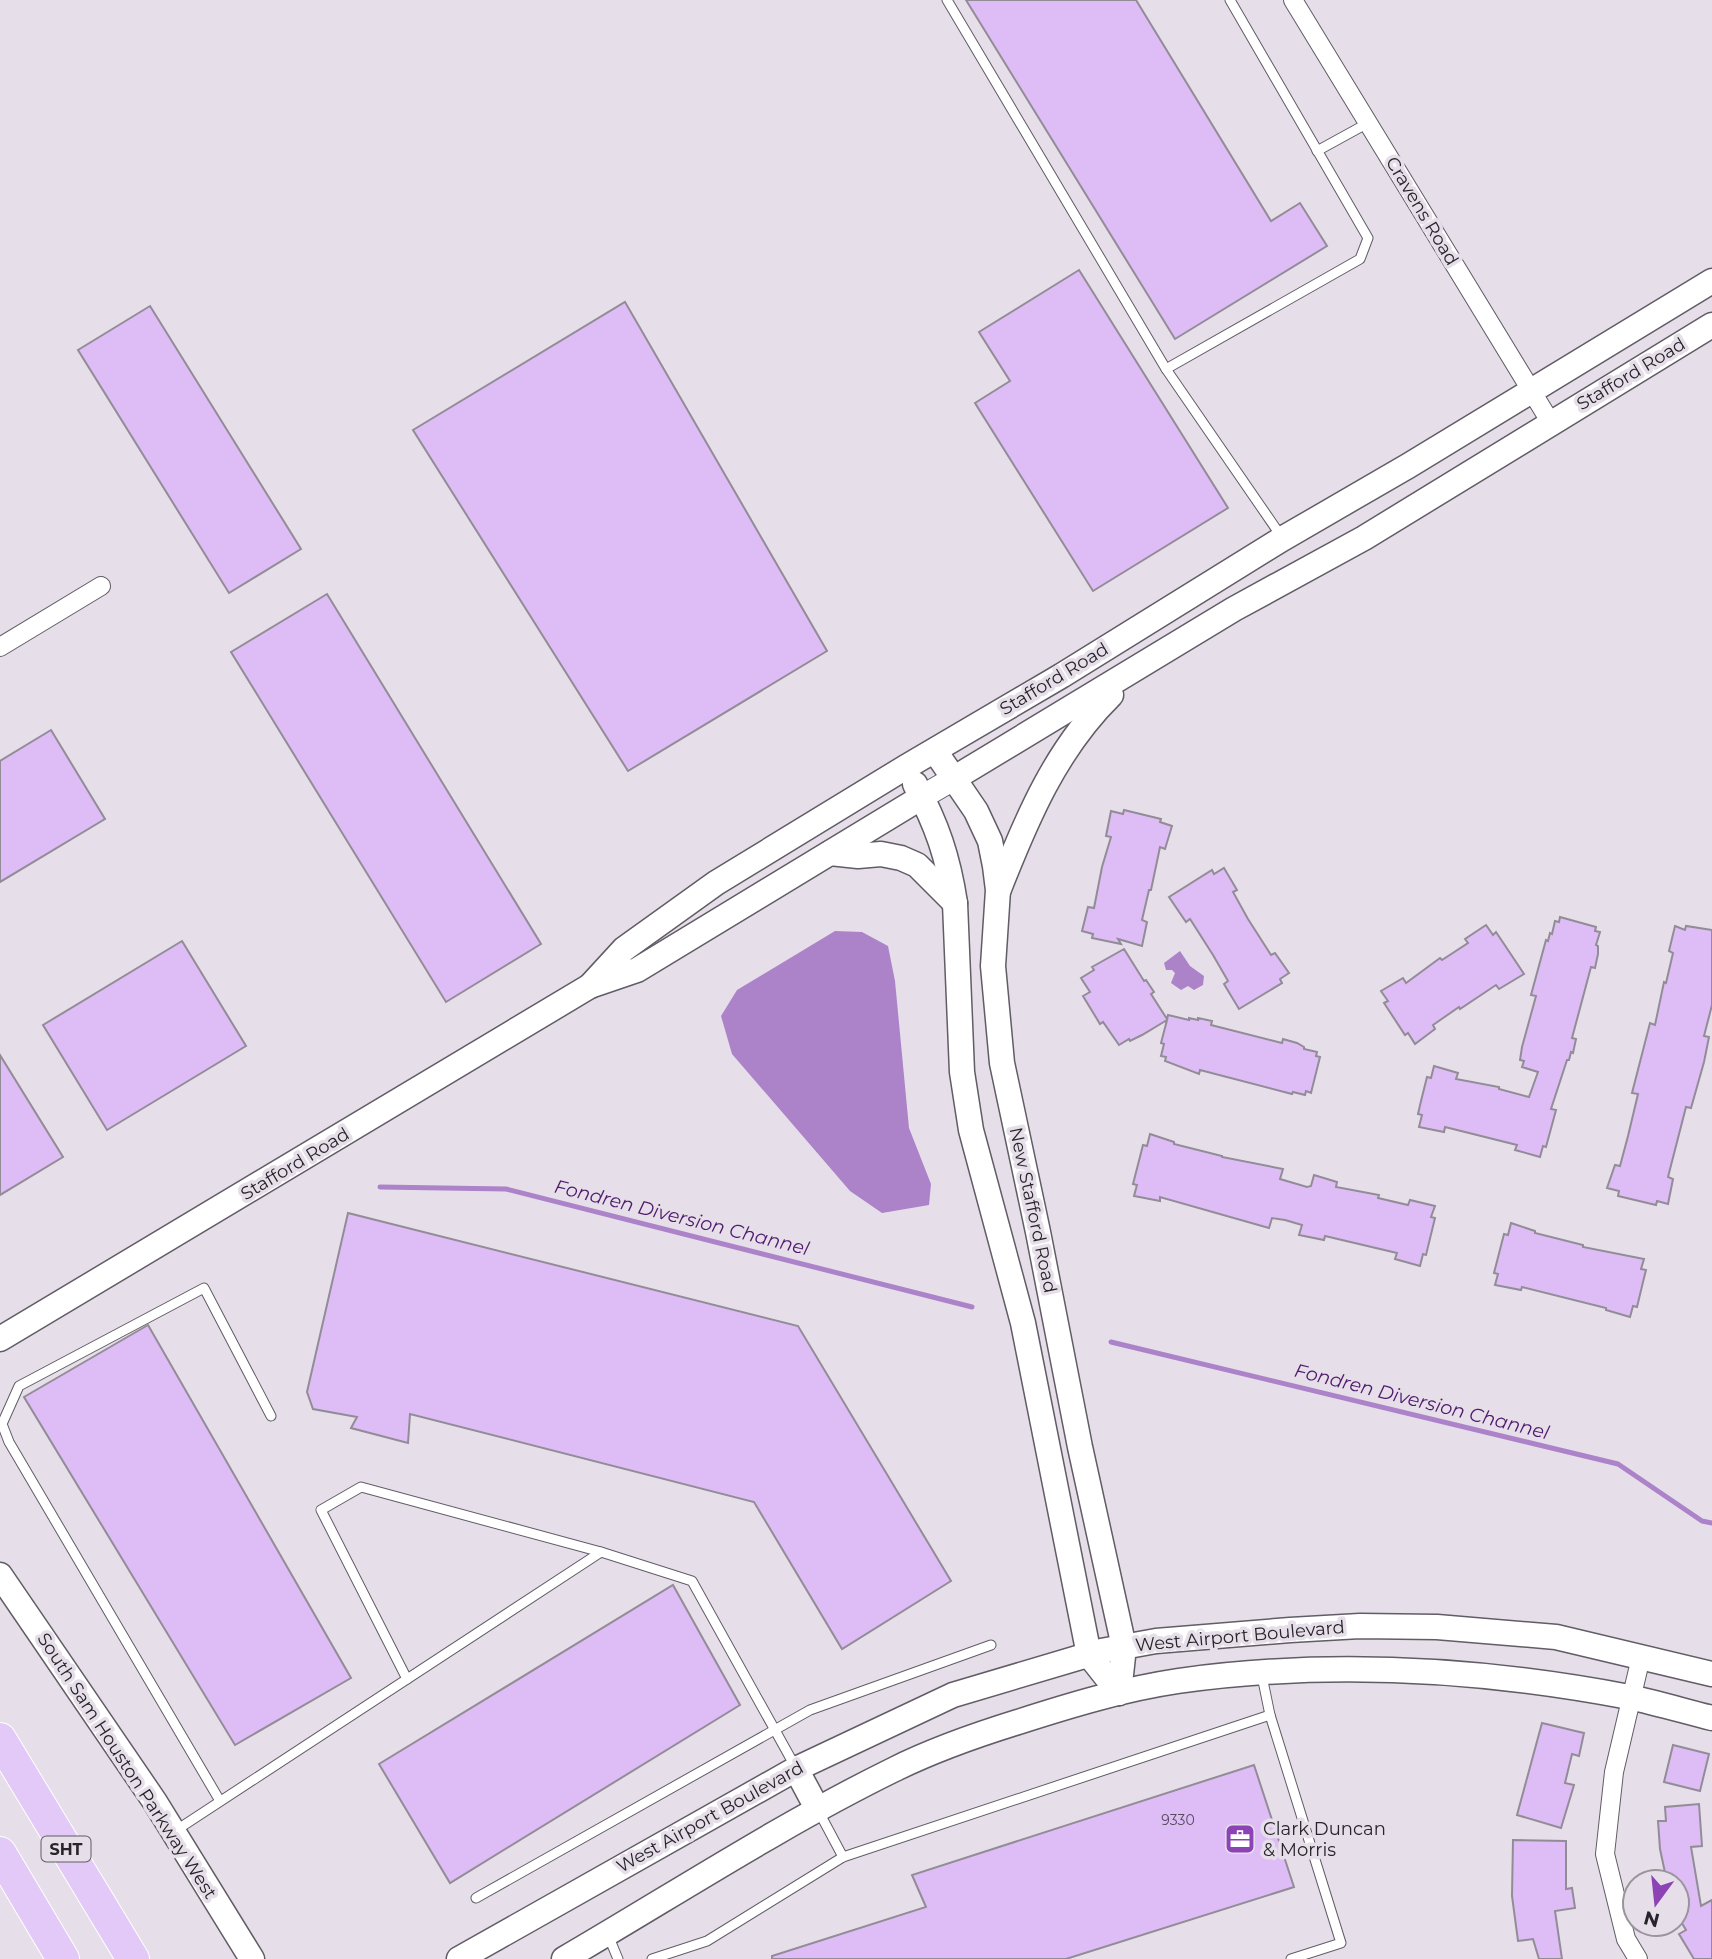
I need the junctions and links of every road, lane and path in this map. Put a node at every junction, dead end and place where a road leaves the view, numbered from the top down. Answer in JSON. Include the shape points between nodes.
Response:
{"nodes":[{"id":1,"x":947,"y":0,"type":"edge"},
{"id":2,"x":1230,"y":0,"type":"edge"},
{"id":3,"x":1293,"y":0,"type":"edge"},
{"id":4,"x":1368,"y":123,"type":"junction"},
{"id":5,"x":1317,"y":151,"type":"junction"},
{"id":6,"x":1712,"y":281,"type":"edge"},
{"id":7,"x":1712,"y":325,"type":"edge"},
{"id":8,"x":1166,"y":369,"type":"junction"},
{"id":9,"x":1532,"y":392,"type":"junction"},
{"id":10,"x":1551,"y":423,"type":"junction"},
{"id":11,"x":1282,"y":539,"type":"junction"},
{"id":12,"x":101,"y":586,"type":"dead end"},
{"id":13,"x":0,"y":647,"type":"edge"},
{"id":14,"x":1141,"y":665,"type":"junction"},
{"id":15,"x":935,"y":751,"type":"junction"},
{"id":16,"x":906,"y":767,"type":"junction"},
{"id":17,"x":954,"y":779,"type":"junction"},
{"id":18,"x":922,"y":797,"type":"junction"},
{"id":19,"x":830,"y":853,"type":"junction"},
{"id":20,"x":998,"y":890,"type":"junction"},
{"id":21,"x":954,"y":903,"type":"junction"},
{"id":22,"x":590,"y":986,"type":"junction"},
{"id":23,"x":1002,"y":1063,"type":"junction"},
{"id":24,"x":962,"y":1072,"type":"junction"},
{"id":25,"x":0,"y":1339,"type":"edge"},
{"id":26,"x":271,"y":1416,"type":"dead end"},
{"id":27,"x":601,"y":1552,"type":"junction"},
{"id":28,"x":0,"y":1575,"type":"edge"},
{"id":29,"x":991,"y":1645,"type":"dead end"},
{"id":30,"x":1124,"y":1647,"type":"junction"},
{"id":31,"x":1089,"y":1655,"type":"junction"},
{"id":32,"x":1641,"y":1657,"type":"junction"},
{"id":33,"x":1262,"y":1673,"type":"junction"},
{"id":34,"x":1712,"y":1674,"type":"edge"},
{"id":35,"x":407,"y":1679,"type":"junction"},
{"id":36,"x":1119,"y":1693,"type":"junction"},
{"id":37,"x":1631,"y":1698,"type":"junction"},
{"id":38,"x":1270,"y":1715,"type":"junction"},
{"id":39,"x":1712,"y":1718,"type":"edge"},
{"id":40,"x":775,"y":1731,"type":"junction"},
{"id":41,"x":0,"y":1739,"type":"edge"},
{"id":42,"x":796,"y":1769,"type":"junction"},
{"id":43,"x":220,"y":1801,"type":"junction"},
{"id":44,"x":818,"y":1810,"type":"junction"},
{"id":45,"x":173,"y":1832,"type":"junction"},
{"id":46,"x":0,"y":1853,"type":"edge"},
{"id":47,"x":843,"y":1857,"type":"junction"},
{"id":48,"x":477,"y":1898,"type":"dead end"},
{"id":49,"x":607,"y":1934,"type":"junction"},
{"id":50,"x":63,"y":1959,"type":"edge"},
{"id":51,"x":133,"y":1959,"type":"edge"},
{"id":52,"x":252,"y":1959,"type":"edge"},
{"id":53,"x":459,"y":1959,"type":"edge"},
{"id":54,"x":564,"y":1959,"type":"edge"},
{"id":55,"x":618,"y":1959,"type":"edge"},
{"id":56,"x":652,"y":1959,"type":"edge"},
{"id":57,"x":1292,"y":1959,"type":"edge"},
{"id":58,"x":1638,"y":1959,"type":"edge"}],
"edges":[{"from":1,"to":8,"type":"lane"},
{"from":2,"to":5,"type":"lane"},
{"from":3,"to":4,"type":"street","name":"Cravens Road"},
{"from":4,"to":5,"type":"lane"},
{"from":4,"to":9,"type":"street","name":"Cravens Road"},
{"from":5,"to":8,"type":"lane","via":[[1368,238],[1360,259]]},
{"from":6,"to":9,"type":"main road","name":"Stafford Road"},
{"from":7,"to":10,"type":"main road","name":"Stafford Road"},
{"from":8,"to":11,"type":"lane"},
{"from":9,"to":10,"type":"street","name":"Cravens Road"},
{"from":9,"to":11,"type":"main road","name":"Stafford Road"},
{"from":10,"to":14,"type":"main road","name":"Stafford Road","via":[[1364,538]]},
{"from":11,"to":15,"type":"main road","name":"Stafford Road"},
{"from":12,"to":13,"type":"street"},
{"from":14,"to":17,"type":"main road","name":"Stafford Road"},
{"from":14,"to":20,"type":"main road","via":[[1087,719],[1057,763],[1038,795]]},
{"from":15,"to":16,"type":"main road","name":"Stafford Road"},
{"from":15,"to":17,"type":"main road","name":"New Stafford Road"},
{"from":16,"to":18,"type":"main road","name":"New Stafford Road"},
{"from":16,"to":22,"type":"main road","name":"Stafford Road","via":[[716,883],[624,949]]},
{"from":17,"to":18,"type":"street"},
{"from":17,"to":20,"type":"main road","name":"New Stafford Road","via":[[990,841]]},
{"from":18,"to":19,"type":"main road","name":"Stafford Road"},
{"from":18,"to":21,"type":"main road","name":"New Stafford Road","via":[[945,853]]},
{"from":19,"to":21,"type":"main road","via":[[901,858],[917,865]]},
{"from":19,"to":22,"type":"main road","name":"Stafford Road","via":[[637,970]]},
{"from":20,"to":23,"type":"main road","name":"New Stafford Road","via":[[993,965]]},
{"from":21,"to":24,"type":"main road","name":"New Stafford Road"},
{"from":22,"to":25,"type":"main road","name":"Stafford Road"},
{"from":23,"to":24,"type":"main road"},
{"from":23,"to":30,"type":"main road","name":"New Stafford Road"},
{"from":24,"to":31,"type":"main road","name":"New Stafford Road","via":[[971,1130],[1023,1323]]},
{"from":26,"to":43,"type":"lane","via":[[204,1288],[19,1386],[2,1424]]},
{"from":27,"to":35,"type":"lane"},
{"from":27,"to":35,"type":"lane","via":[[361,1487],[321,1510]]},
{"from":27,"to":40,"type":"lane","via":[[692,1581]]},
{"from":28,"to":45,"type":"main road","name":"South Sam Houston Parkway West"},
{"from":29,"to":40,"type":"lane","via":[[810,1710]]},
{"from":30,"to":31,"type":"main road","name":"West Airport Boulevard"},
{"from":30,"to":32,"type":"main road","name":"West Airport Boulevard","via":[[1290,1630],[1437,1627],[1556,1637]]},
{"from":30,"to":36,"type":"main road","name":"New Stafford Road"},
{"from":31,"to":36,"type":"main road"},
{"from":31,"to":42,"type":"main road","name":"West Airport Boulevard","via":[[953,1695]]},
{"from":32,"to":34,"type":"main road","name":"West Airport Boulevard"},
{"from":32,"to":37,"type":"street"},
{"from":33,"to":36,"type":"main road","via":[[1178,1681]]},
{"from":33,"to":37,"type":"main road","via":[[1340,1668],[1452,1674]]},
{"from":33,"to":38,"type":"lane"},
{"from":35,"to":43,"type":"lane"},
{"from":36,"to":44,"type":"main road","via":[[978,1735],[895,1769]]},
{"from":37,"to":39,"type":"main road"},
{"from":37,"to":58,"type":"street","via":[[1614,1772],[1605,1854],[1626,1939]]},
{"from":38,"to":47,"type":"lane"},
{"from":38,"to":57,"type":"lane","via":[[1341,1943]]},
{"from":40,"to":42,"type":"lane"},
{"from":40,"to":48,"type":"lane"},
{"from":41,"to":51,"type":"highway","number":"SHT"},
{"from":42,"to":44,"type":"main road"},
{"from":42,"to":53,"type":"main road","name":"West Airport Boulevard"},
{"from":43,"to":45,"type":"lane"},
{"from":44,"to":47,"type":"lane"},
{"from":44,"to":49,"type":"main road"},
{"from":45,"to":52,"type":"main road","name":"South Sam Houston Parkway West"},
{"from":46,"to":50,"type":"highway"},
{"from":47,"to":56,"type":"lane","via":[[707,1941]]},
{"from":49,"to":54,"type":"main road"},
{"from":49,"to":55,"type":"lane"}]}
